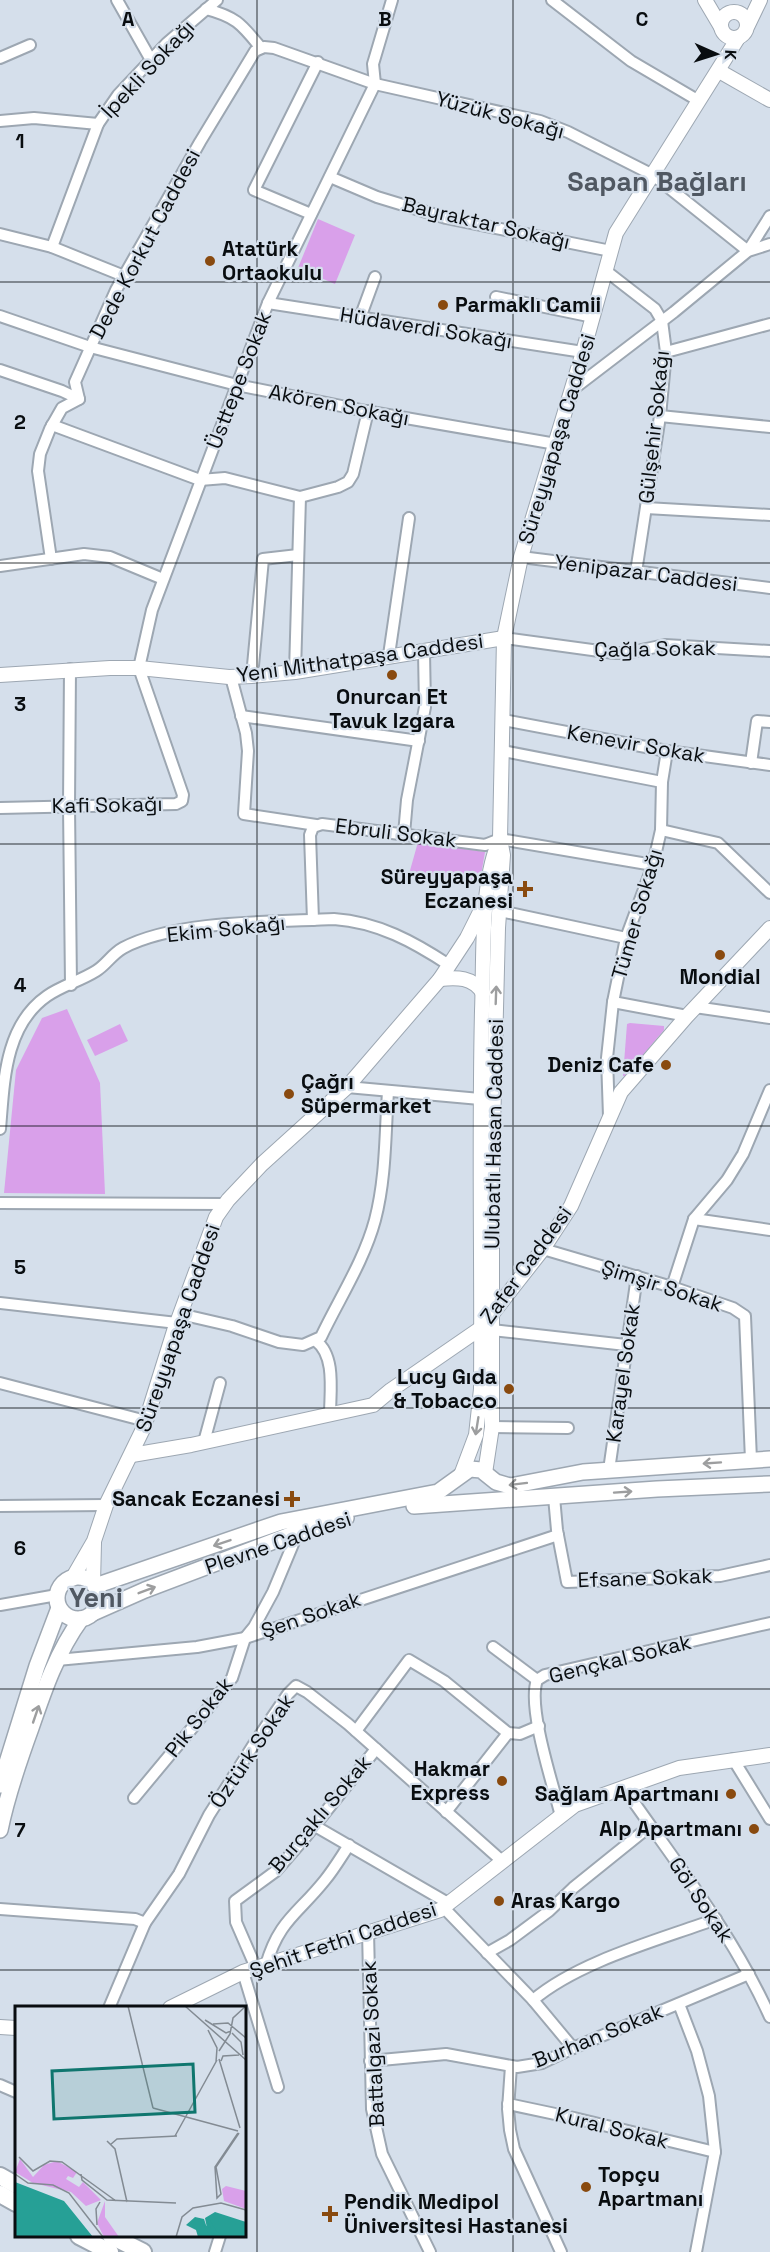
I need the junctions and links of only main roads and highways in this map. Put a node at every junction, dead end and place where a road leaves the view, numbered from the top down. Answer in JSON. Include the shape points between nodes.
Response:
{"nodes":[{"id":1,"x":770,"y":1459,"type":"edge"},
{"id":2,"x":583,"y":1472,"type":"junction"},
{"id":3,"x":487,"y":1475,"type":"junction"},
{"id":4,"x":460,"y":1477,"type":"junction"},
{"id":5,"x":770,"y":1484,"type":"edge"},
{"id":6,"x":582,"y":1496,"type":"junction"},
{"id":7,"x":475,"y":1501,"type":"junction"},
{"id":8,"x":94,"y":1584,"type":"junction"},
{"id":9,"x":58,"y":1602,"type":"junction"},
{"id":10,"x":87,"y":1616,"type":"junction"},
{"id":11,"x":0,"y":1785,"type":"edge"},
{"id":12,"x":0,"y":1830,"type":"edge"},
{"id":13,"x":0,"y":2176,"type":"edge"},
{"id":14,"x":15,"y":2184,"type":"edge"},
{"id":15,"x":0,"y":2194,"type":"edge"},
{"id":16,"x":15,"y":2202,"type":"edge"},
{"id":17,"x":83,"y":2237,"type":"edge"},
{"id":18,"x":115,"y":2237,"type":"edge"},
{"id":19,"x":110,"y":2252,"type":"edge"},
{"id":20,"x":143,"y":2252,"type":"edge"}],
"edges":[{"from":1,"to":2,"type":"main road","one_way":true},
{"from":2,"to":3,"type":"main road","one_way":true,"via":[[510,1486]]},
{"from":2,"to":6,"type":"main road","via":[[569,1483]]},
{"from":3,"to":4,"type":"main road","via":[[470,1469]]},
{"from":3,"to":7,"type":"main road","via":[[489,1493]]},
{"from":4,"to":7,"type":"main road","via":[[459,1491],[465,1499]]},
{"from":4,"to":8,"type":"main road","name":"Plevne Caddesi","one_way":true,"via":[[438,1492],[281,1522]]},
{"from":6,"to":5,"type":"main road","name":"Plevne Caddesi","one_way":true},
{"from":6,"to":7,"type":"main road","name":"Plevne Caddesi"},
{"from":10,"to":7,"type":"main road","name":"Plevne Caddesi","one_way":true,"via":[[298,1532],[378,1511]]},
{"from":8,"to":9,"type":"main road","via":[[81,1578],[64,1582]]},
{"from":8,"to":10,"type":"main road","via":[[99,1601]]},
{"from":9,"to":10,"type":"main road","via":[[68,1616]]},
{"from":9,"to":11,"type":"main road"},
{"from":12,"to":10,"type":"main road","one_way":true,"via":[[44,1691],[68,1637]]},
{"from":13,"to":14,"type":"main road"},
{"from":15,"to":16,"type":"main road"},
{"from":17,"to":19,"type":"main road"},
{"from":18,"to":20,"type":"main road"}]}
